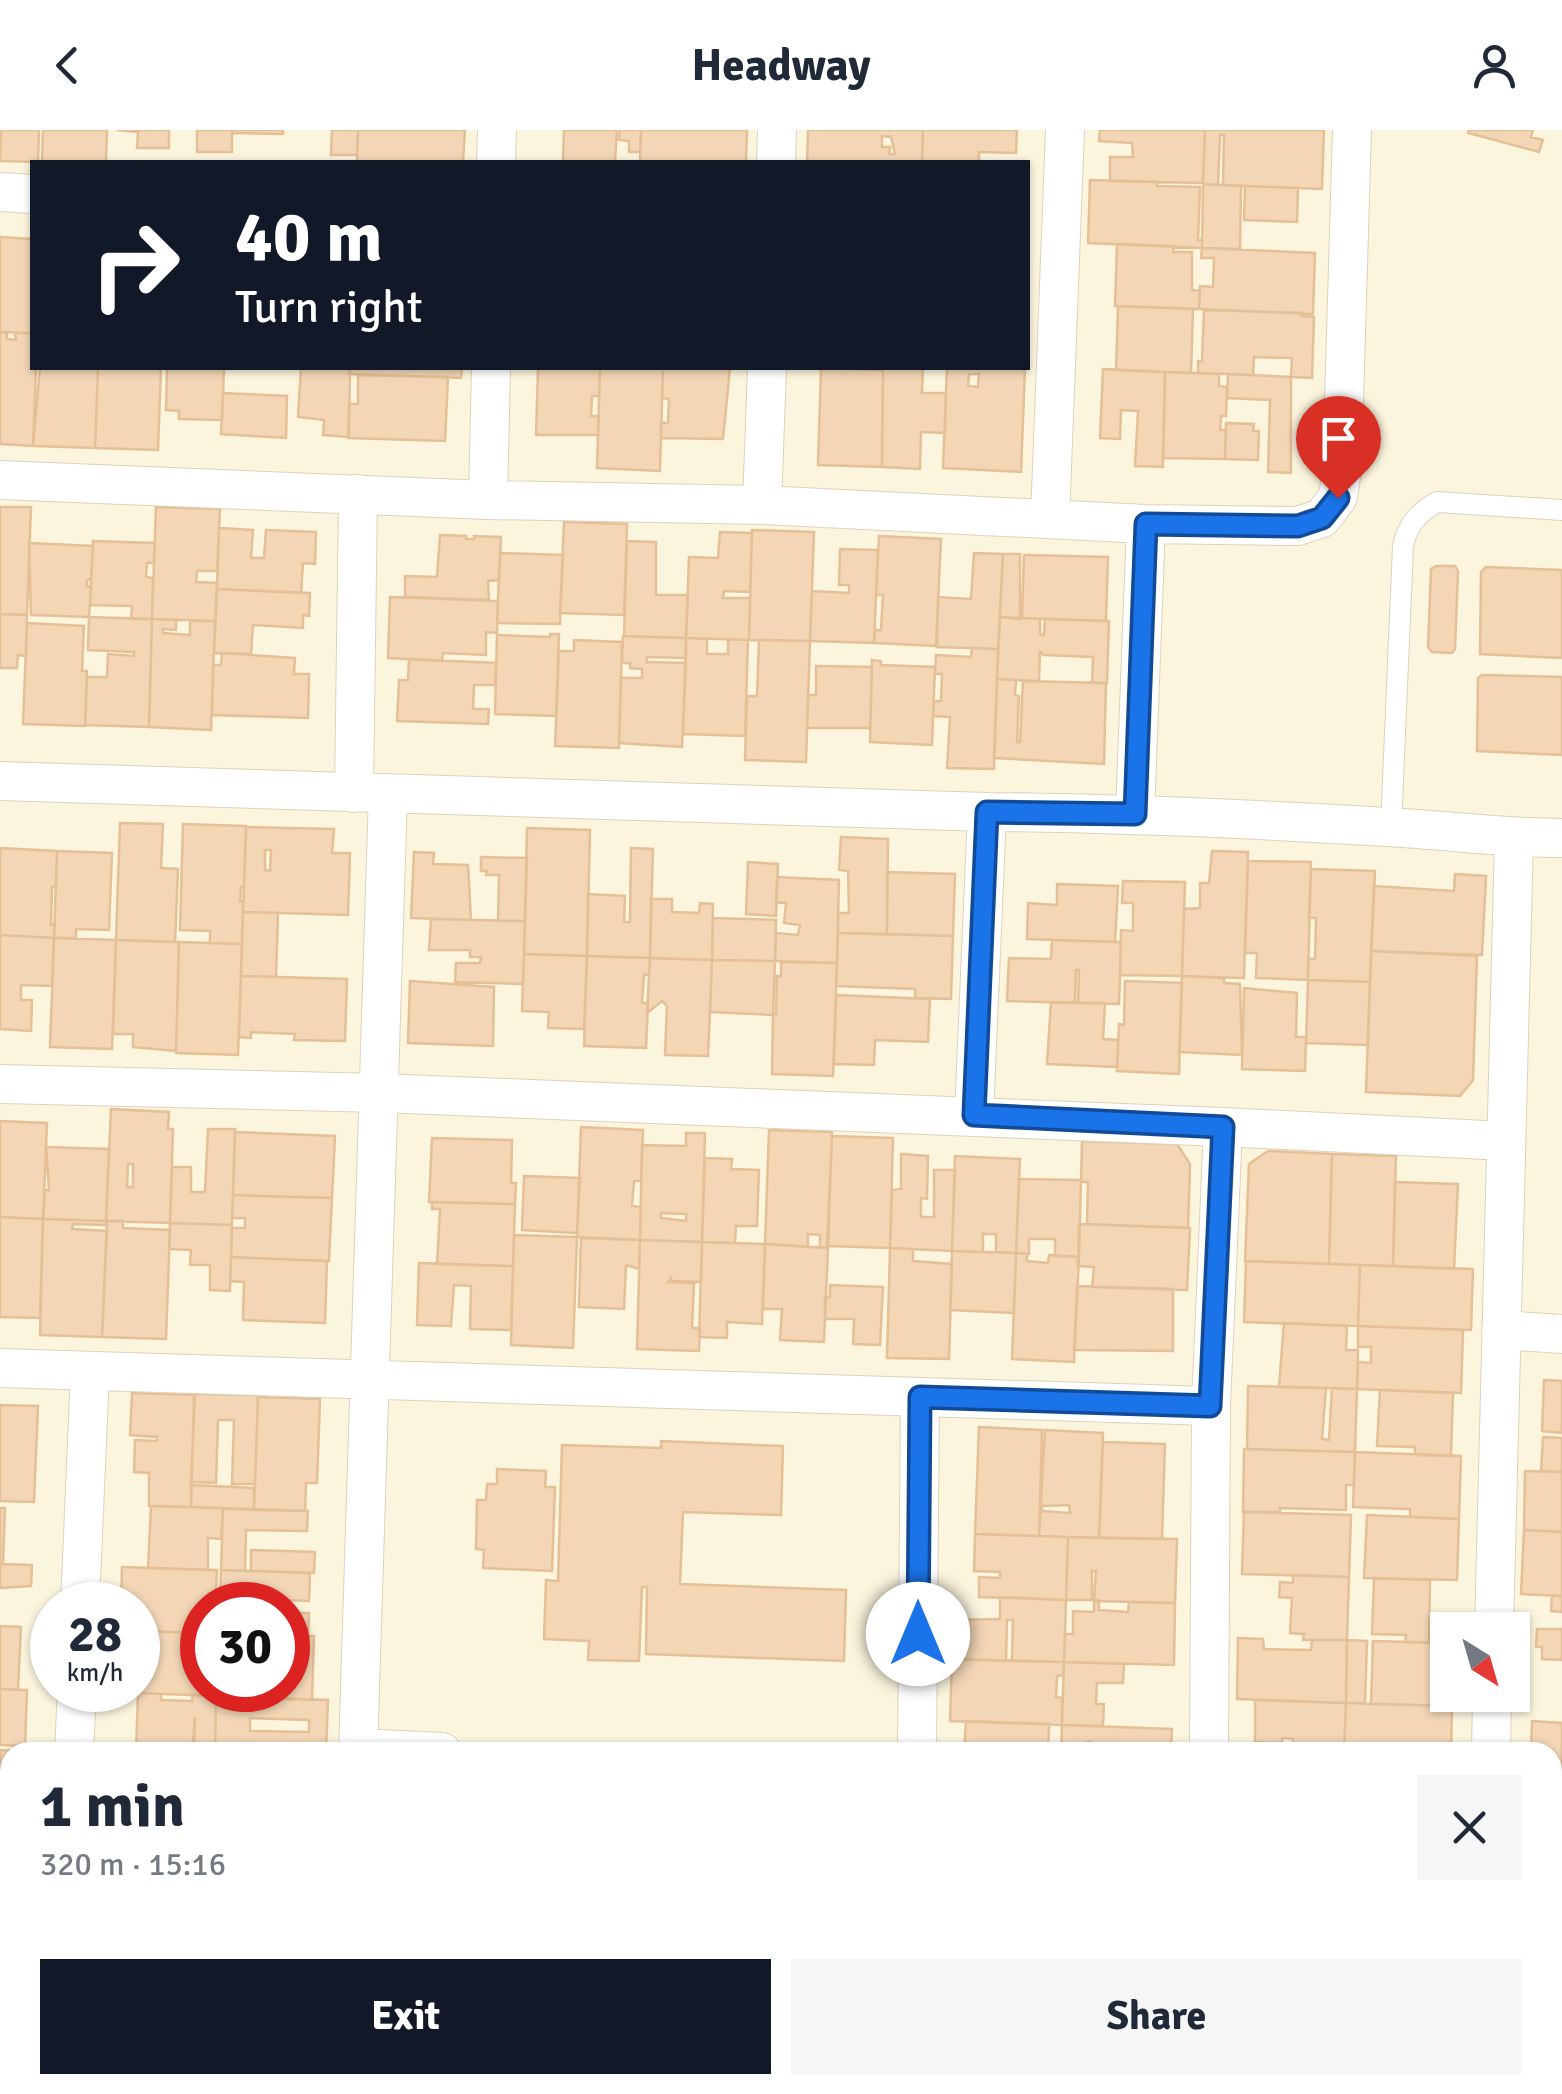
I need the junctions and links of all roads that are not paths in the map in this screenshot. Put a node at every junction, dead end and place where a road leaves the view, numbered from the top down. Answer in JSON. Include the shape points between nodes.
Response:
{"nodes":[{"id":1,"x":497,"y":130,"type":"edge"},
{"id":2,"x":778,"y":130,"type":"edge"},
{"id":3,"x":1065,"y":130,"type":"edge"},
{"id":4,"x":1352,"y":130,"type":"edge"},
{"id":5,"x":496,"y":160,"type":"edge"},
{"id":6,"x":776,"y":160,"type":"edge"},
{"id":7,"x":0,"y":192,"type":"edge"},
{"id":8,"x":30,"y":194,"type":"edge"},
{"id":9,"x":491,"y":370,"type":"edge"},
{"id":10,"x":767,"y":370,"type":"edge"},
{"id":11,"x":0,"y":480,"type":"edge"},
{"id":12,"x":358,"y":494,"type":"junction"},
{"id":13,"x":488,"y":500,"type":"junction"},
{"id":14,"x":762,"y":504,"type":"junction"},
{"id":15,"x":1562,"y":510,"type":"edge"},
{"id":16,"x":1050,"y":519,"type":"junction"},
{"id":17,"x":1146,"y":524,"type":"junction"},
{"id":18,"x":0,"y":782,"type":"edge"},
{"id":19,"x":370,"y":794,"type":"junction"},
{"id":20,"x":987,"y":812,"type":"junction"},
{"id":21,"x":1135,"y":814,"type":"junction"},
{"id":22,"x":1391,"y":827,"type":"junction"},
{"id":23,"x":1514,"y":838,"type":"junction"},
{"id":24,"x":1562,"y":838,"type":"edge"},
{"id":25,"x":0,"y":1084,"type":"edge"},
{"id":26,"x":381,"y":1093,"type":"junction"},
{"id":27,"x":974,"y":1115,"type":"junction"},
{"id":28,"x":1223,"y":1127,"type":"junction"},
{"id":29,"x":1506,"y":1141,"type":"junction"},
{"id":30,"x":1501,"y":1330,"type":"junction"},
{"id":31,"x":1562,"y":1334,"type":"edge"},
{"id":32,"x":0,"y":1368,"type":"edge"},
{"id":33,"x":90,"y":1372,"type":"junction"},
{"id":34,"x":369,"y":1378,"type":"junction"},
{"id":35,"x":920,"y":1397,"type":"junction"},
{"id":36,"x":1210,"y":1406,"type":"junction"},
{"id":37,"x":81,"y":1582,"type":"edge"},
{"id":38,"x":1494,"y":1612,"type":"edge"},
{"id":39,"x":76,"y":1712,"type":"edge"},
{"id":40,"x":1492,"y":1712,"type":"edge"},
{"id":41,"x":74,"y":1742,"type":"edge"},
{"id":42,"x":358,"y":1742,"type":"edge"},
{"id":43,"x":917,"y":1742,"type":"edge"},
{"id":44,"x":1209,"y":1742,"type":"edge"},
{"id":45,"x":1491,"y":1742,"type":"edge"}],
"edges":[{"from":1,"to":5,"type":"street"},
{"from":2,"to":6,"type":"street"},
{"from":3,"to":16,"type":"street"},
{"from":4,"to":17,"type":"street","via":[[1338,498],[1322,518],[1298,526]]},
{"from":7,"to":8,"type":"street"},
{"from":9,"to":13,"type":"street"},
{"from":10,"to":14,"type":"street"},
{"from":11,"to":12,"type":"street"},
{"from":12,"to":13,"type":"street"},
{"from":12,"to":19,"type":"street"},
{"from":13,"to":14,"type":"street"},
{"from":14,"to":16,"type":"street"},
{"from":15,"to":22,"type":"lane","via":[[1437,502],[1408,528]]},
{"from":16,"to":17,"type":"street"},
{"from":17,"to":21,"type":"street"},
{"from":18,"to":19,"type":"street"},
{"from":19,"to":20,"type":"street"},
{"from":19,"to":26,"type":"street"},
{"from":20,"to":21,"type":"street"},
{"from":20,"to":27,"type":"street"},
{"from":21,"to":22,"type":"street"},
{"from":22,"to":23,"type":"street"},
{"from":23,"to":24,"type":"street"},
{"from":23,"to":29,"type":"street"},
{"from":25,"to":26,"type":"street"},
{"from":26,"to":27,"type":"street"},
{"from":26,"to":34,"type":"street"},
{"from":27,"to":28,"type":"street"},
{"from":28,"to":29,"type":"street"},
{"from":28,"to":36,"type":"street"},
{"from":29,"to":30,"type":"street"},
{"from":30,"to":31,"type":"street"},
{"from":30,"to":38,"type":"street"},
{"from":32,"to":33,"type":"street"},
{"from":33,"to":34,"type":"street"},
{"from":33,"to":37,"type":"street"},
{"from":34,"to":35,"type":"street"},
{"from":34,"to":42,"type":"street"},
{"from":35,"to":36,"type":"street"},
{"from":35,"to":43,"type":"street"},
{"from":36,"to":44,"type":"street"},
{"from":39,"to":41,"type":"street"},
{"from":40,"to":45,"type":"street"}]}
